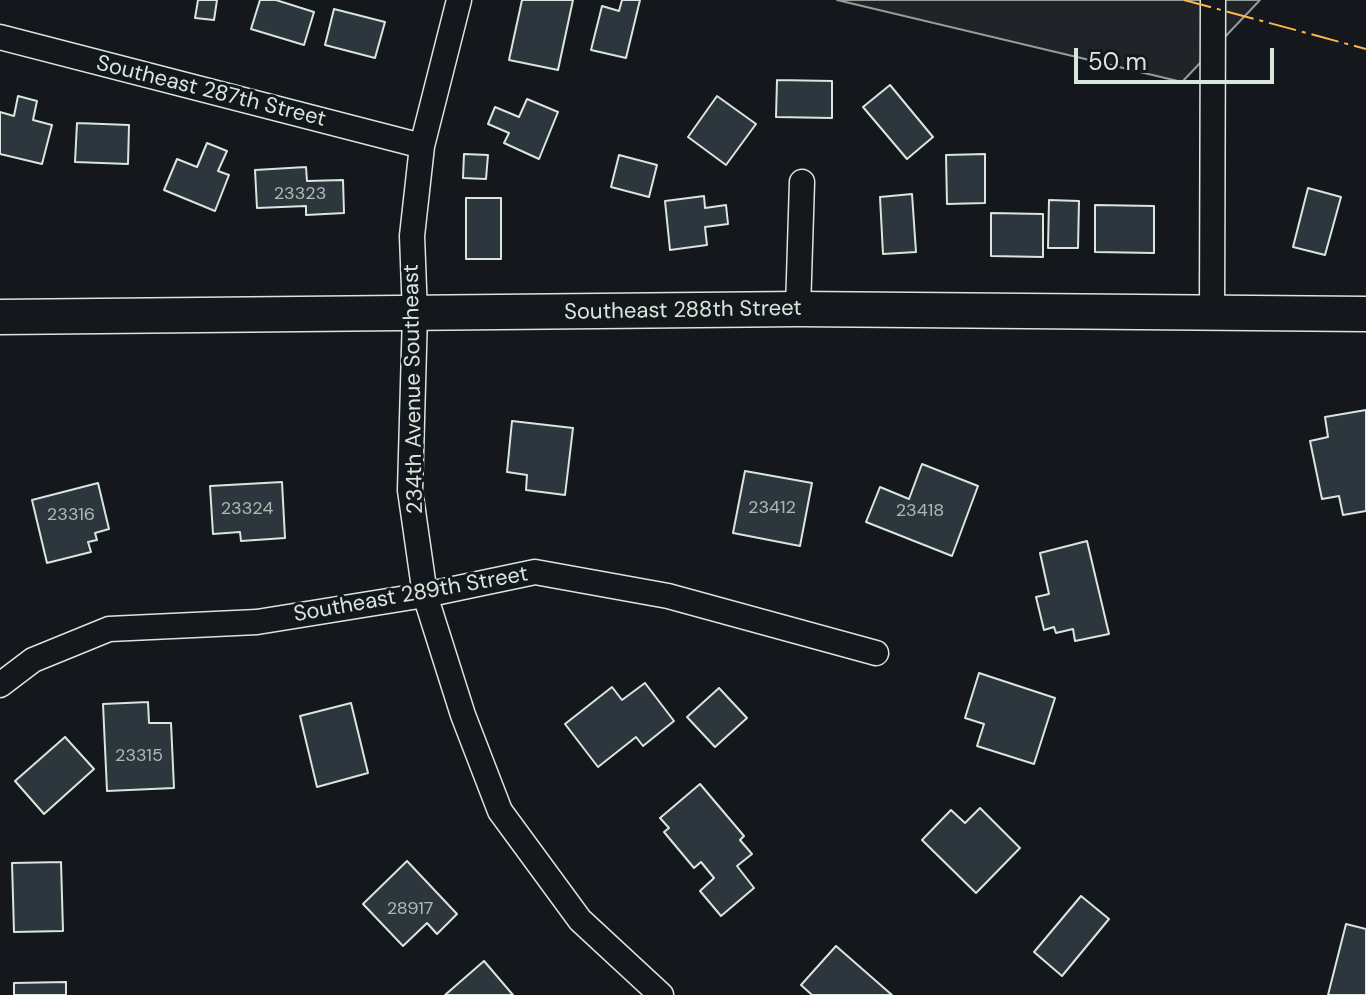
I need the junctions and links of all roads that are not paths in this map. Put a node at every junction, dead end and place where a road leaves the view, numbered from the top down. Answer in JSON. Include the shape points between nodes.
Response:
{"nodes":[{"id":1,"x":459,"y":0,"type":"edge"},
{"id":2,"x":1213,"y":0,"type":"edge"},
{"id":3,"x":0,"y":37,"type":"edge"},
{"id":4,"x":422,"y":146,"type":"junction"},
{"id":5,"x":802,"y":182,"type":"dead end"},
{"id":6,"x":798,"y":309,"type":"junction"},
{"id":7,"x":1212,"y":313,"type":"junction"},
{"id":8,"x":415,"y":314,"type":"junction"},
{"id":9,"x":1366,"y":314,"type":"edge"},
{"id":10,"x":0,"y":317,"type":"edge"},
{"id":11,"x":425,"y":595,"type":"junction"},
{"id":12,"x":876,"y":653,"type":"dead end"},
{"id":13,"x":0,"y":685,"type":"edge"},
{"id":14,"x":661,"y":995,"type":"edge"}],
"edges":[{"from":1,"to":4,"type":"street","name":"234th Avenue Southeast"},
{"from":2,"to":7,"type":"street"},
{"from":3,"to":4,"type":"street","name":"Southeast 287th Street"},
{"from":4,"to":8,"type":"street","name":"234th Avenue Southeast","via":[[412,236]]},
{"from":5,"to":6,"type":"street"},
{"from":6,"to":7,"type":"street","name":"Southeast 288th Street"},
{"from":6,"to":8,"type":"street","name":"Southeast 288th Street"},
{"from":7,"to":9,"type":"street","name":"Southeast 288th Street"},
{"from":8,"to":10,"type":"street","name":"Southeast 288th Street"},
{"from":8,"to":11,"type":"street","name":"234th Avenue Southeast","via":[[410,490]]},
{"from":11,"to":12,"type":"street","name":"Southeast 289th Street","via":[[535,572],[668,596]]},
{"from":11,"to":13,"type":"street","name":"Southeast 289th Street","via":[[257,622],[109,629],[33,660]]},
{"from":11,"to":14,"type":"street","name":"234th Avenue Southeast","via":[[500,811],[580,920]]}]}
